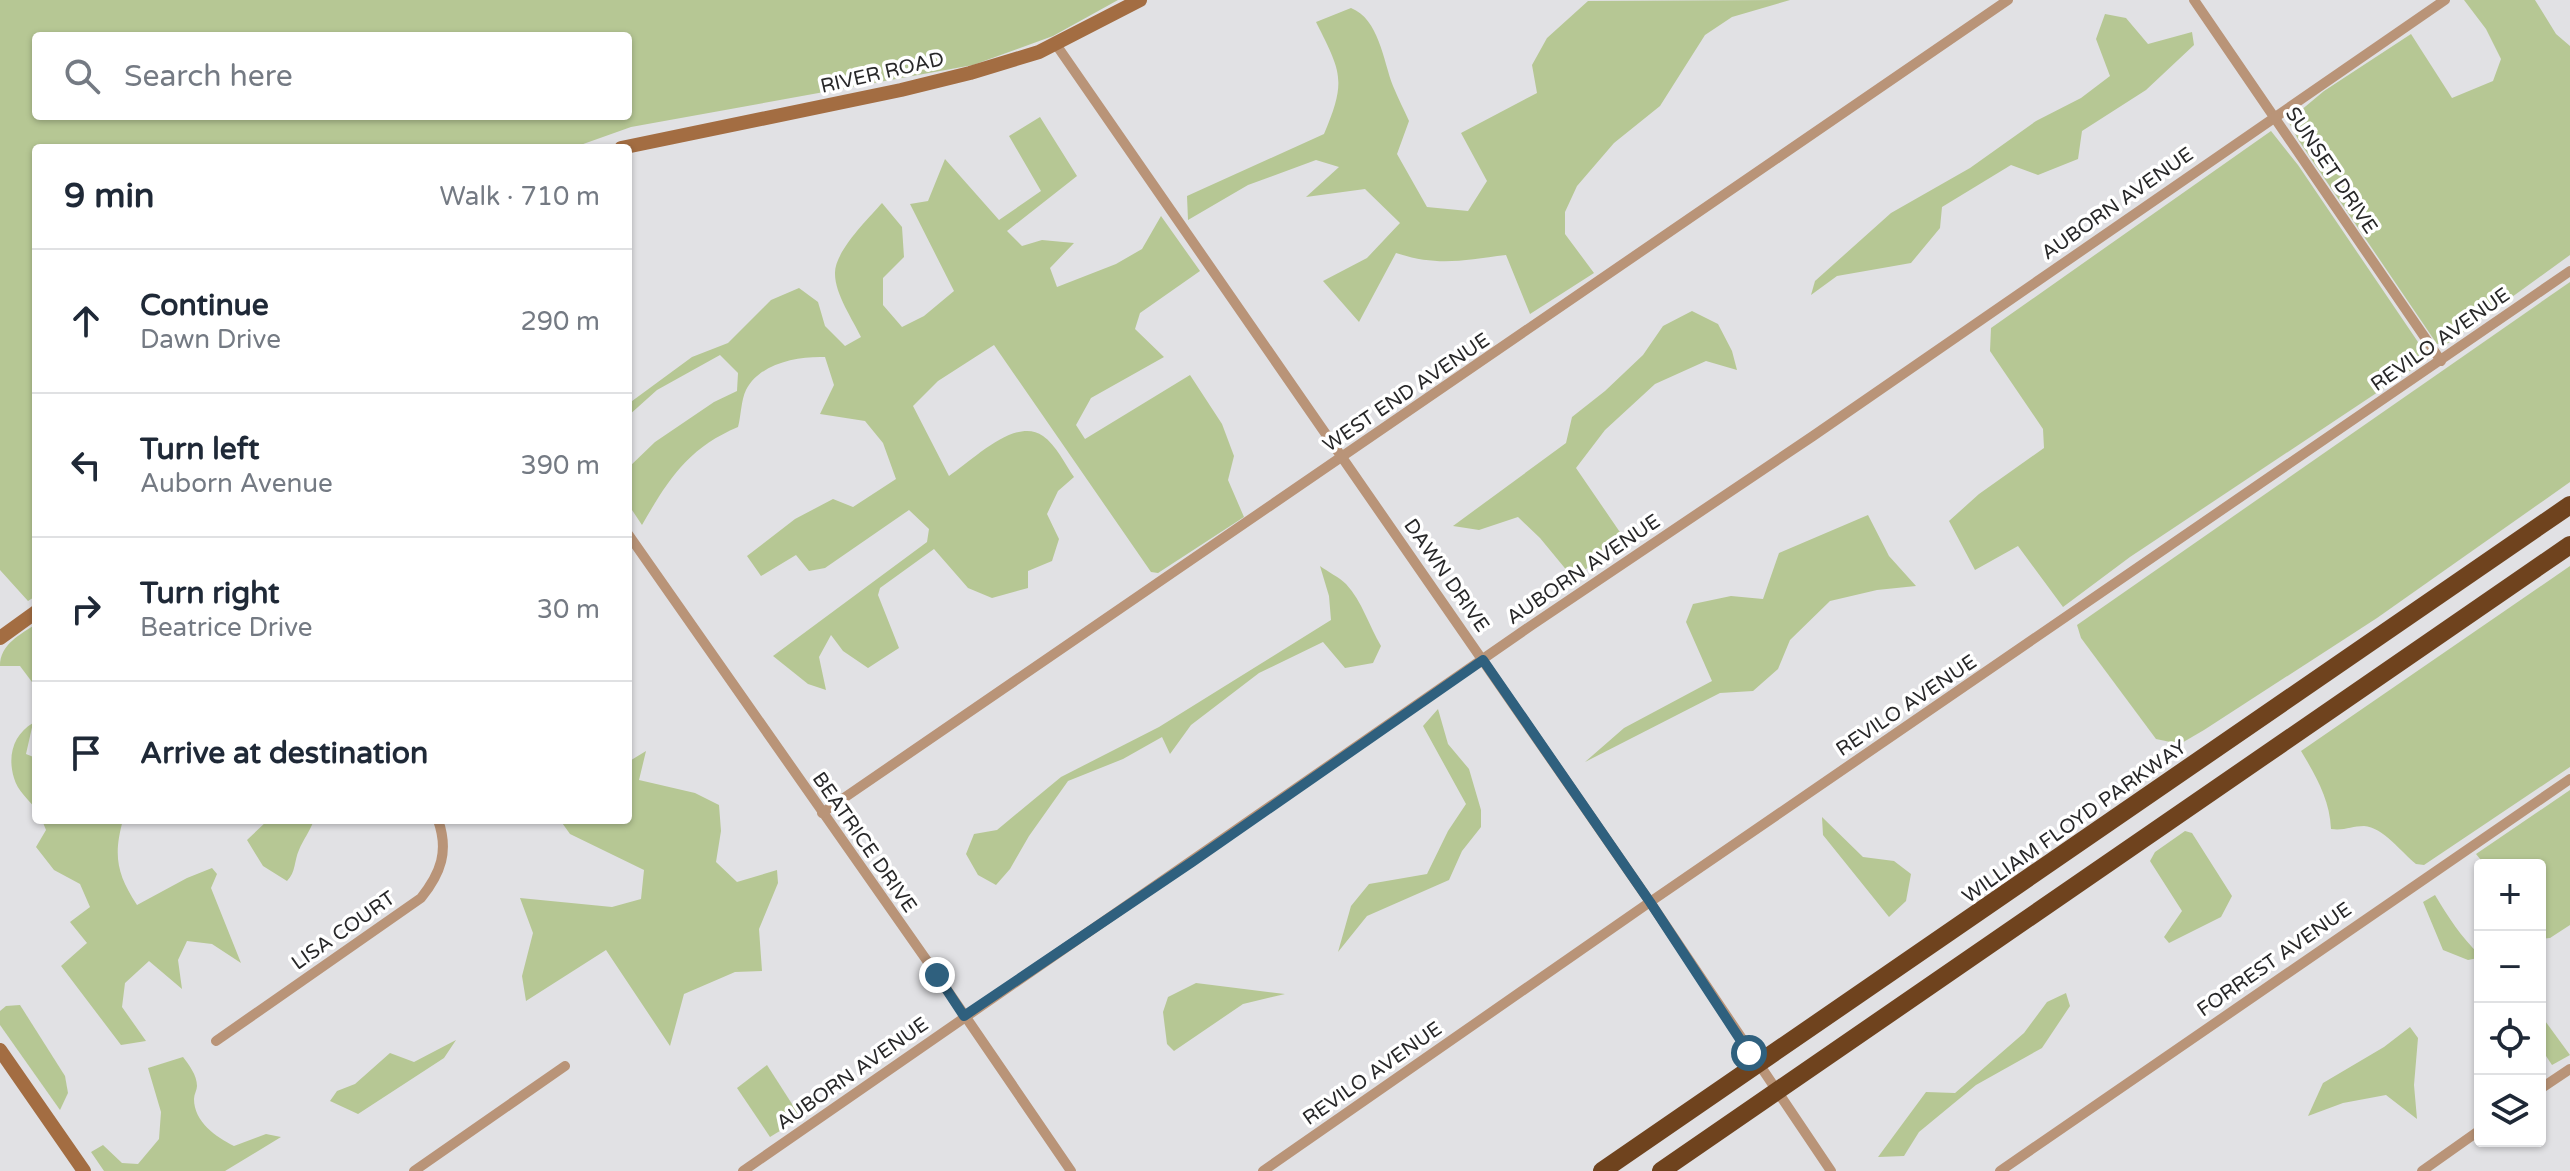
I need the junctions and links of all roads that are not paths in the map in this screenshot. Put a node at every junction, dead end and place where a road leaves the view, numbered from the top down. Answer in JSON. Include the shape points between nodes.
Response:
{"nodes":[{"id":1,"x":1140,"y":0,"type":"edge"},
{"id":2,"x":2008,"y":0,"type":"edge"},
{"id":3,"x":2194,"y":0,"type":"edge"},
{"id":4,"x":2445,"y":0,"type":"edge"},
{"id":5,"x":1055,"y":43,"type":"junction"},
{"id":6,"x":2274,"y":116,"type":"junction"},
{"id":7,"x":632,"y":146,"type":"edge"},
{"id":8,"x":2570,"y":271,"type":"edge"},
{"id":9,"x":2441,"y":361,"type":"junction"},
{"id":10,"x":1343,"y":457,"type":"junction"},
{"id":11,"x":2570,"y":505,"type":"edge"},
{"id":12,"x":632,"y":540,"type":"edge"},
{"id":13,"x":2570,"y":545,"type":"edge"},
{"id":14,"x":32,"y":615,"type":"edge"},
{"id":15,"x":0,"y":638,"type":"edge"},
{"id":16,"x":1483,"y":660,"type":"junction"},
{"id":17,"x":2570,"y":779,"type":"edge"},
{"id":18,"x":822,"y":813,"type":"junction"},
{"id":19,"x":439,"y":824,"type":"edge"},
{"id":20,"x":1650,"y":902,"type":"junction"},
{"id":21,"x":964,"y":1016,"type":"junction"},
{"id":22,"x":216,"y":1041,"type":"dead end"},
{"id":23,"x":0,"y":1050,"type":"edge"},
{"id":24,"x":1757,"y":1064,"type":"junction"},
{"id":25,"x":565,"y":1066,"type":"dead end"},
{"id":26,"x":2570,"y":1069,"type":"edge"},
{"id":27,"x":2546,"y":1085,"type":"edge"},
{"id":28,"x":1776,"y":1092,"type":"junction"},
{"id":29,"x":2474,"y":1134,"type":"edge"},
{"id":30,"x":84,"y":1171,"type":"edge"},
{"id":31,"x":414,"y":1171,"type":"edge"},
{"id":32,"x":743,"y":1171,"type":"edge"},
{"id":33,"x":1071,"y":1171,"type":"edge"},
{"id":34,"x":1263,"y":1171,"type":"edge"},
{"id":35,"x":1602,"y":1171,"type":"edge"},
{"id":36,"x":1661,"y":1171,"type":"edge"},
{"id":37,"x":1831,"y":1171,"type":"edge"},
{"id":38,"x":2000,"y":1171,"type":"edge"},
{"id":39,"x":2422,"y":1171,"type":"edge"}],
"edges":[{"from":1,"to":5,"type":"street","name":"RIVER ROAD"},
{"from":2,"to":10,"type":"street","name":"WEST END AVENUE"},
{"from":3,"to":6,"type":"street","name":"SUNSET DRIVE"},
{"from":4,"to":6,"type":"street","name":"AUBORN AVENUE"},
{"from":5,"to":7,"type":"street","name":"RIVER ROAD","via":[[901,90]]},
{"from":5,"to":10,"type":"street","name":"DAWN DRIVE"},
{"from":6,"to":9,"type":"street","name":"SUNSET DRIVE"},
{"from":6,"to":16,"type":"street","name":"AUBORN AVENUE"},
{"from":8,"to":9,"type":"street","name":"REVILO AVENUE"},
{"from":9,"to":20,"type":"street","name":"REVILO AVENUE"},
{"from":10,"to":16,"type":"street","name":"DAWN DRIVE"},
{"from":10,"to":18,"type":"street","name":"WEST END AVENUE"},
{"from":11,"to":24,"type":"highway","name":"WILLIAM FLOYD PARKWAY"},
{"from":12,"to":18,"type":"street","name":"BEATRICE DRIVE"},
{"from":13,"to":28,"type":"highway"},
{"from":14,"to":15,"type":"street"},
{"from":16,"to":20,"type":"street","name":"DAWN DRIVE"},
{"from":16,"to":21,"type":"street","name":"AUBORN AVENUE"},
{"from":17,"to":38,"type":"street","name":"FORREST AVENUE"},
{"from":18,"to":21,"type":"street","name":"BEATRICE DRIVE"},
{"from":19,"to":22,"type":"street","name":"LISA COURT","via":[[445,849],[441,868],[421,898]]},
{"from":20,"to":24,"type":"street","name":"DAWN DRIVE"},
{"from":20,"to":34,"type":"street","name":"REVILO AVENUE"},
{"from":21,"to":32,"type":"street","name":"AUBORN AVENUE"},
{"from":21,"to":33,"type":"street","name":"BEATRICE DRIVE"},
{"from":23,"to":30,"type":"street"},
{"from":24,"to":28,"type":"street","name":"DAWN DRIVE"},
{"from":24,"to":35,"type":"highway","name":"WILLIAM FLOYD PARKWAY"},
{"from":25,"to":31,"type":"street"},
{"from":26,"to":27,"type":"street"},
{"from":28,"to":36,"type":"highway"},
{"from":28,"to":37,"type":"street","name":"DAWN DRIVE"},
{"from":29,"to":39,"type":"street"}]}
